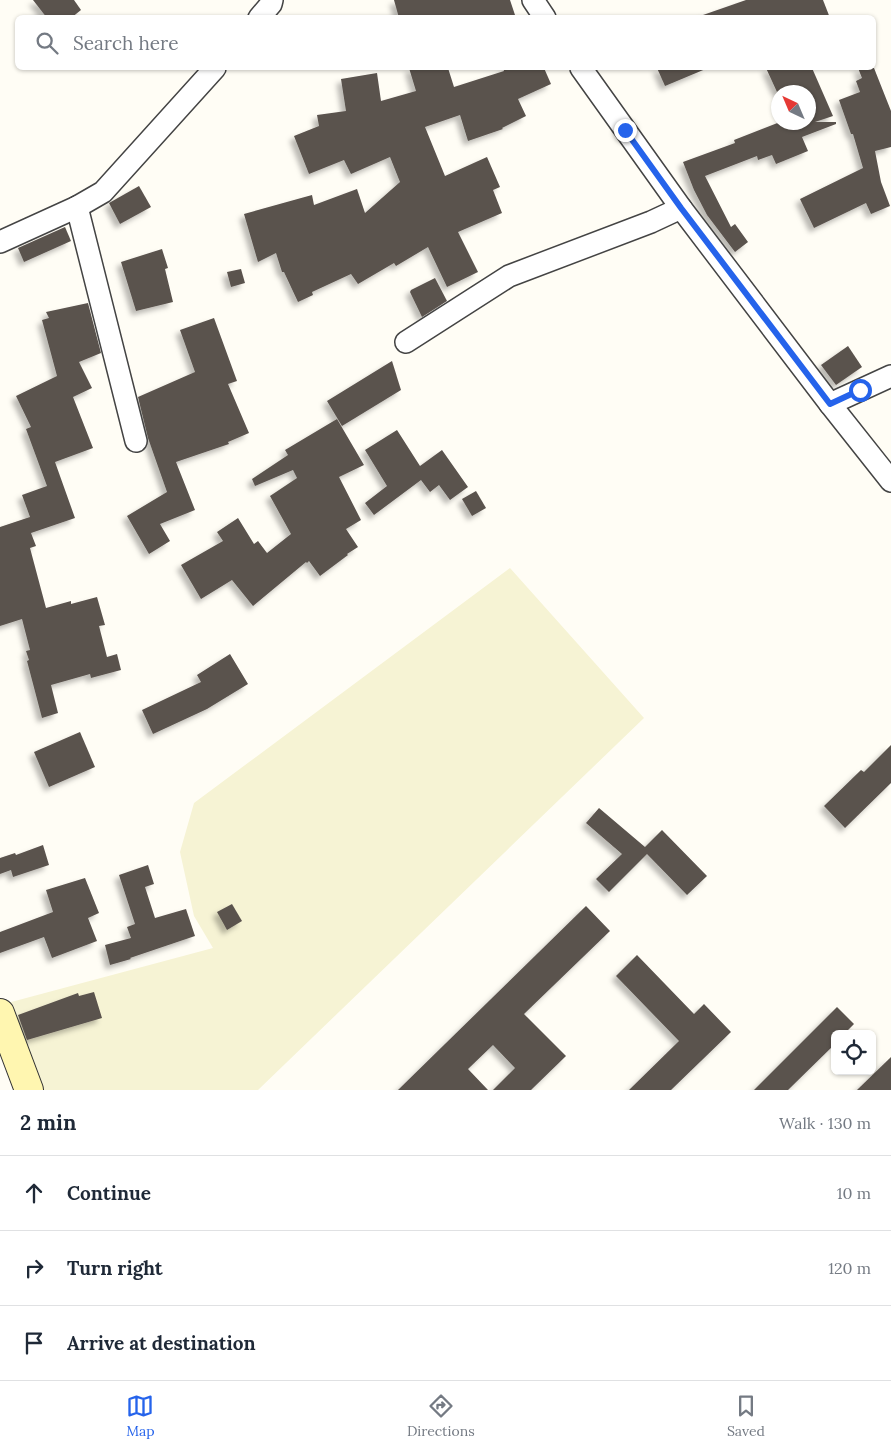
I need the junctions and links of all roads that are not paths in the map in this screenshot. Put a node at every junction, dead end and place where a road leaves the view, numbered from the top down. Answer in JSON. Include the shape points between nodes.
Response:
{"nodes":[{"id":1,"x":272,"y":0,"type":"edge"},
{"id":2,"x":533,"y":0,"type":"edge"},
{"id":3,"x":262,"y":15,"type":"edge"},
{"id":4,"x":543,"y":15,"type":"edge"},
{"id":5,"x":213,"y":70,"type":"edge"},
{"id":6,"x":582,"y":70,"type":"edge"},
{"id":7,"x":77,"y":207,"type":"junction"},
{"id":8,"x":681,"y":208,"type":"junction"},
{"id":9,"x":0,"y":242,"type":"edge"},
{"id":10,"x":406,"y":342,"type":"dead end"},
{"id":11,"x":891,"y":376,"type":"edge"},
{"id":12,"x":830,"y":404,"type":"junction"},
{"id":13,"x":136,"y":441,"type":"dead end"},
{"id":14,"x":891,"y":481,"type":"edge"},
{"id":15,"x":0,"y":1013,"type":"edge"},
{"id":16,"x":29,"y":1090,"type":"edge"}],
"edges":[{"from":1,"to":3,"type":"street"},
{"from":2,"to":4,"type":"street"},
{"from":5,"to":7,"type":"street","via":[[104,192]]},
{"from":6,"to":8,"type":"street"},
{"from":7,"to":9,"type":"street"},
{"from":7,"to":13,"type":"street"},
{"from":8,"to":10,"type":"street","via":[[509,276]]},
{"from":8,"to":12,"type":"street"},
{"from":11,"to":12,"type":"street"},
{"from":12,"to":14,"type":"street"},
{"from":15,"to":16,"type":"street"}]}
